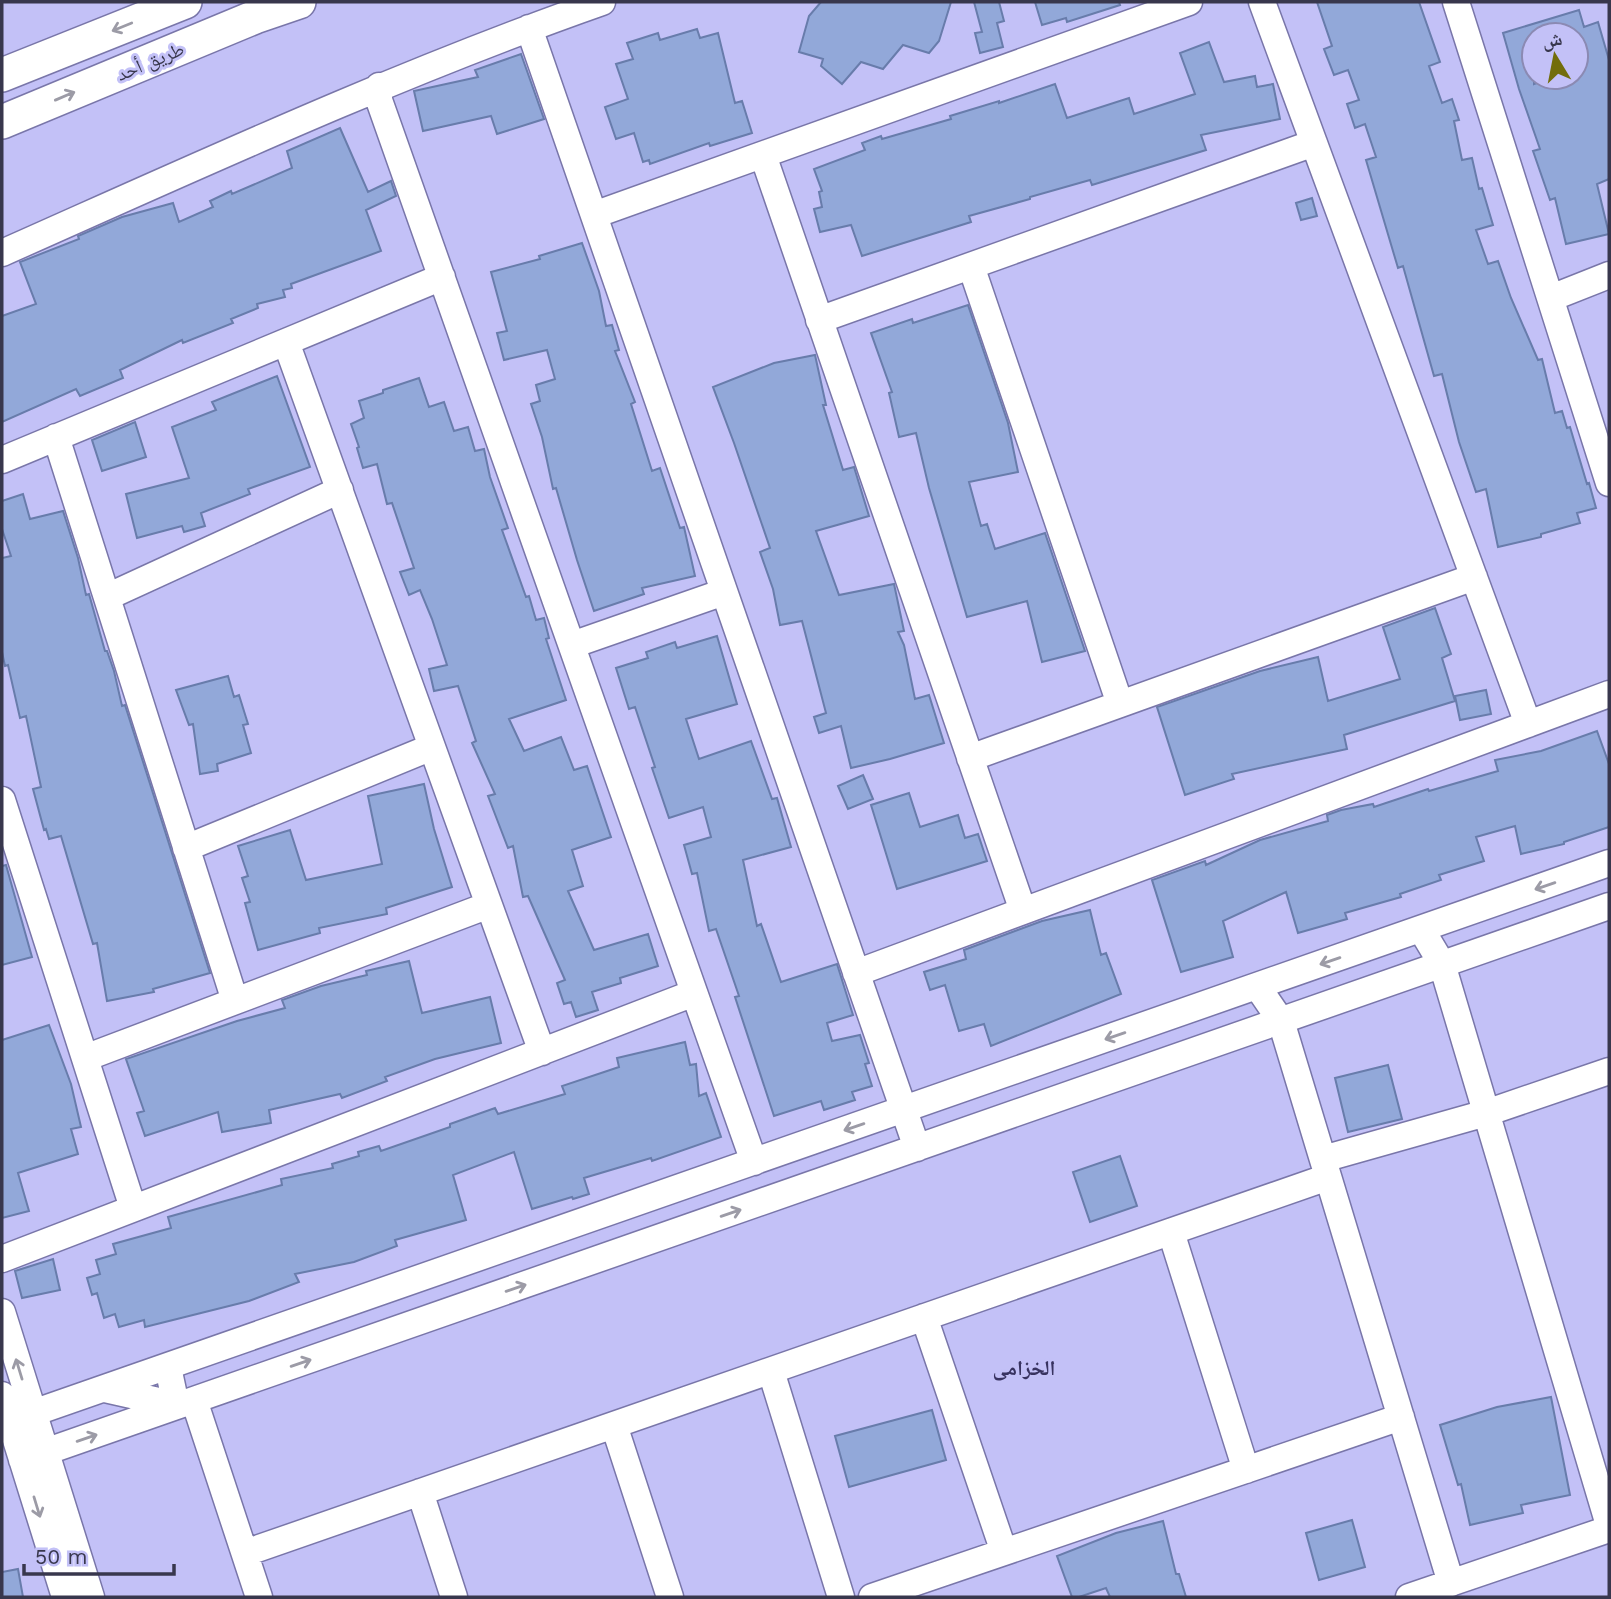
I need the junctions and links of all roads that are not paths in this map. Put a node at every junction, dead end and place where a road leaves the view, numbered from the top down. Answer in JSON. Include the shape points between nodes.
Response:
{"nodes":[{"id":1,"x":185,"y":2,"type":"edge"},
{"id":2,"x":299,"y":2,"type":"edge"},
{"id":3,"x":603,"y":2,"type":"edge"},
{"id":4,"x":1189,"y":2,"type":"edge"},
{"id":5,"x":1262,"y":2,"type":"edge"},
{"id":6,"x":1456,"y":2,"type":"edge"},
{"id":7,"x":529,"y":28,"type":"junction"},
{"id":8,"x":2,"y":75,"type":"edge"},
{"id":9,"x":379,"y":86,"type":"junction"},
{"id":10,"x":2,"y":122,"type":"edge"},
{"id":11,"x":1314,"y":143,"type":"junction"},
{"id":12,"x":762,"y":155,"type":"junction"},
{"id":13,"x":594,"y":215,"type":"junction"},
{"id":14,"x":2,"y":253,"type":"edge"},
{"id":15,"x":971,"y":265,"type":"junction"},
{"id":16,"x":1609,"y":275,"type":"edge"},
{"id":17,"x":442,"y":277,"type":"junction"},
{"id":18,"x":1551,"y":299,"type":"junction"},
{"id":19,"x":819,"y":320,"type":"junction"},
{"id":20,"x":286,"y":342,"type":"junction"},
{"id":21,"x":56,"y":437,"type":"junction"},
{"id":22,"x":2,"y":460,"type":"edge"},
{"id":23,"x":1609,"y":483,"type":"edge"},
{"id":24,"x":340,"y":490,"type":"junction"},
{"id":25,"x":1474,"y":577,"type":"junction"},
{"id":26,"x":724,"y":593,"type":"junction"},
{"id":27,"x":107,"y":597,"type":"junction"},
{"id":28,"x":572,"y":645,"type":"junction"},
{"id":29,"x":1609,"y":694,"type":"edge"},
{"id":30,"x":1120,"y":704,"type":"junction"},
{"id":31,"x":1528,"y":724,"type":"junction"},
{"id":32,"x":432,"y":747,"type":"junction"},
{"id":33,"x":970,"y":758,"type":"junction"},
{"id":34,"x":2,"y":800,"type":"edge"},
{"id":35,"x":186,"y":848,"type":"junction"},
{"id":36,"x":1609,"y":863,"type":"edge"},
{"id":37,"x":489,"y":905,"type":"junction"},
{"id":38,"x":1609,"y":906,"type":"edge"},
{"id":39,"x":1023,"y":911,"type":"junction"},
{"id":40,"x":1421,"y":929,"type":"junction"},
{"id":41,"x":1441,"y":964,"type":"junction"},
{"id":42,"x":856,"y":974,"type":"junction"},
{"id":43,"x":1257,"y":986,"type":"junction"},
{"id":44,"x":694,"y":993,"type":"junction"},
{"id":45,"x":234,"y":1001,"type":"junction"},
{"id":46,"x":1281,"y":1021,"type":"junction"},
{"id":47,"x":542,"y":1052,"type":"junction"},
{"id":48,"x":85,"y":1058,"type":"junction"},
{"id":49,"x":1609,"y":1071,"type":"edge"},
{"id":50,"x":904,"y":1110,"type":"junction"},
{"id":51,"x":1486,"y":1113,"type":"junction"},
{"id":52,"x":917,"y":1148,"type":"junction"},
{"id":53,"x":754,"y":1162,"type":"junction"},
{"id":54,"x":1326,"y":1168,"type":"junction"},
{"id":55,"x":133,"y":1208,"type":"junction"},
{"id":56,"x":611,"y":1212,"type":"junction"},
{"id":57,"x":680,"y":1231,"type":"junction"},
{"id":58,"x":1171,"y":1231,"type":"junction"},
{"id":59,"x":2,"y":1259,"type":"edge"},
{"id":60,"x":2,"y":1312,"type":"edge"},
{"id":61,"x":924,"y":1317,"type":"junction"},
{"id":62,"x":168,"y":1367,"type":"junction"},
{"id":63,"x":771,"y":1370,"type":"junction"},
{"id":64,"x":106,"y":1389,"type":"junction"},
{"id":65,"x":2,"y":1395,"type":"edge"},
{"id":66,"x":194,"y":1400,"type":"junction"},
{"id":67,"x":1401,"y":1417,"type":"junction"},
{"id":68,"x":22,"y":1418,"type":"junction"},
{"id":69,"x":614,"y":1425,"type":"junction"},
{"id":70,"x":34,"y":1456,"type":"junction"},
{"id":71,"x":1246,"y":1470,"type":"junction"},
{"id":72,"x":420,"y":1492,"type":"junction"},
{"id":73,"x":1609,"y":1527,"type":"edge"},
{"id":74,"x":1004,"y":1552,"type":"junction"},
{"id":75,"x":245,"y":1553,"type":"junction"},
{"id":76,"x":1451,"y":1583,"type":"junction"},
{"id":77,"x":65,"y":1597,"type":"edge"},
{"id":78,"x":91,"y":1597,"type":"edge"},
{"id":79,"x":259,"y":1597,"type":"edge"},
{"id":80,"x":454,"y":1597,"type":"edge"},
{"id":81,"x":670,"y":1597,"type":"edge"},
{"id":82,"x":841,"y":1597,"type":"edge"},
{"id":83,"x":872,"y":1597,"type":"edge"},
{"id":84,"x":1409,"y":1597,"type":"edge"}],
"edges":[{"from":1,"to":8,"type":"main road","one_way":true},
{"from":10,"to":2,"type":"main road","name":"طريق أحد","one_way":true},
{"from":3,"to":7,"type":"street"},
{"from":4,"to":12,"type":"street"},
{"from":5,"to":11,"type":"street"},
{"from":6,"to":18,"type":"street"},
{"from":7,"to":9,"type":"street"},
{"from":7,"to":13,"type":"street"},
{"from":9,"to":14,"type":"street"},
{"from":9,"to":17,"type":"street","via":[[379,100]]},
{"from":11,"to":15,"type":"street"},
{"from":11,"to":25,"type":"street"},
{"from":12,"to":13,"type":"street"},
{"from":12,"to":19,"type":"street"},
{"from":13,"to":26,"type":"street"},
{"from":15,"to":19,"type":"street"},
{"from":15,"to":30,"type":"street"},
{"from":16,"to":18,"type":"street"},
{"from":17,"to":20,"type":"street"},
{"from":17,"to":28,"type":"street"},
{"from":18,"to":23,"type":"street"},
{"from":19,"to":33,"type":"street"},
{"from":20,"to":21,"type":"street"},
{"from":20,"to":24,"type":"street"},
{"from":21,"to":22,"type":"street"},
{"from":21,"to":27,"type":"street"},
{"from":24,"to":27,"type":"street"},
{"from":24,"to":32,"type":"street"},
{"from":25,"to":30,"type":"street"},
{"from":25,"to":31,"type":"street"},
{"from":26,"to":28,"type":"street"},
{"from":26,"to":42,"type":"street"},
{"from":27,"to":35,"type":"street"},
{"from":28,"to":44,"type":"street"},
{"from":29,"to":31,"type":"street"},
{"from":30,"to":33,"type":"street"},
{"from":31,"to":39,"type":"street"},
{"from":32,"to":35,"type":"street"},
{"from":32,"to":37,"type":"street"},
{"from":33,"to":39,"type":"street"},
{"from":34,"to":48,"type":"street"},
{"from":35,"to":45,"type":"street"},
{"from":36,"to":40,"type":"street","one_way":true},
{"from":37,"to":45,"type":"street"},
{"from":37,"to":47,"type":"street"},
{"from":38,"to":41,"type":"street"},
{"from":39,"to":42,"type":"street"},
{"from":40,"to":41,"type":"street"},
{"from":40,"to":43,"type":"street","one_way":true},
{"from":41,"to":46,"type":"street"},
{"from":41,"to":51,"type":"street"},
{"from":42,"to":50,"type":"street"},
{"from":43,"to":46,"type":"street"},
{"from":43,"to":50,"type":"street","one_way":true},
{"from":44,"to":47,"type":"street"},
{"from":44,"to":53,"type":"street"},
{"from":45,"to":48,"type":"street"},
{"from":46,"to":52,"type":"street"},
{"from":46,"to":54,"type":"street"},
{"from":47,"to":55,"type":"street"},
{"from":48,"to":55,"type":"street"},
{"from":49,"to":51,"type":"street"},
{"from":50,"to":52,"type":"street"},
{"from":50,"to":53,"type":"street","one_way":true},
{"from":51,"to":54,"type":"street"},
{"from":51,"to":73,"type":"street"},
{"from":57,"to":52,"type":"street","one_way":true},
{"from":53,"to":56,"type":"street"},
{"from":54,"to":58,"type":"street"},
{"from":54,"to":67,"type":"street"},
{"from":55,"to":59,"type":"street"},
{"from":56,"to":57,"type":"street"},
{"from":56,"to":62,"type":"street"},
{"from":66,"to":57,"type":"street","one_way":true},
{"from":58,"to":61,"type":"street"},
{"from":58,"to":71,"type":"street"},
{"from":68,"to":60,"type":"street","one_way":true},
{"from":61,"to":63,"type":"street"},
{"from":61,"to":74,"type":"street"},
{"from":62,"to":64,"type":"street"},
{"from":62,"to":64,"type":"street","via":[[176,1405]]},
{"from":63,"to":69,"type":"street"},
{"from":63,"to":82,"type":"street"},
{"from":64,"to":68,"type":"street"},
{"from":65,"to":68,"type":"street"},
{"from":70,"to":66,"type":"street","one_way":true},
{"from":66,"to":75,"type":"street"},
{"from":67,"to":71,"type":"street"},
{"from":67,"to":76,"type":"street"},
{"from":68,"to":70,"type":"street"},
{"from":69,"to":72,"type":"street"},
{"from":69,"to":81,"type":"street"},
{"from":70,"to":77,"type":"street","one_way":true},
{"from":70,"to":78,"type":"street"},
{"from":71,"to":74,"type":"street"},
{"from":72,"to":75,"type":"street"},
{"from":72,"to":80,"type":"street"},
{"from":73,"to":76,"type":"street"},
{"from":74,"to":83,"type":"street"},
{"from":75,"to":79,"type":"street"},
{"from":76,"to":84,"type":"street"}]}
